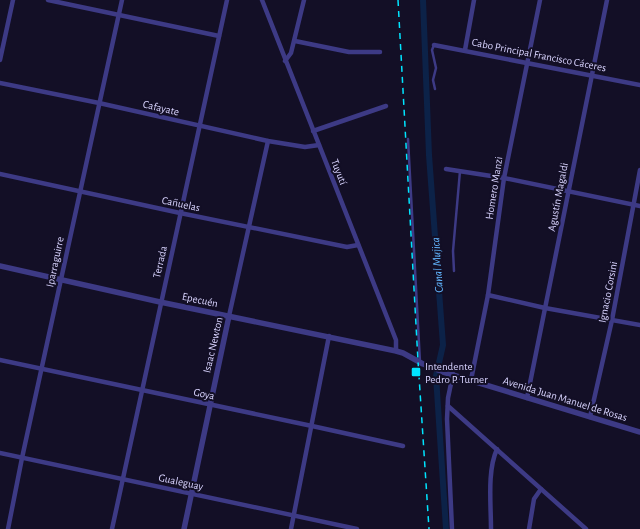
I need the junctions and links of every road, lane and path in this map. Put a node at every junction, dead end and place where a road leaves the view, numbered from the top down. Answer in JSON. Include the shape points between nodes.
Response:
{"nodes":[{"id":1,"x":13,"y":0,"type":"edge"},
{"id":2,"x":48,"y":0,"type":"edge"},
{"id":3,"x":122,"y":0,"type":"edge"},
{"id":4,"x":227,"y":0,"type":"edge"},
{"id":5,"x":262,"y":0,"type":"edge"},
{"id":6,"x":304,"y":0,"type":"edge"},
{"id":7,"x":474,"y":0,"type":"edge"},
{"id":8,"x":540,"y":0,"type":"edge"},
{"id":9,"x":607,"y":0,"type":"edge"},
{"id":10,"x":118,"y":14,"type":"junction"},
{"id":11,"x":219,"y":36,"type":"junction"},
{"id":12,"x":295,"y":41,"type":"junction"},
{"id":13,"x":434,"y":45,"type":"joint"},
{"id":14,"x":466,"y":50,"type":"junction"},
{"id":15,"x":380,"y":52,"type":"dead end"},
{"id":16,"x":0,"y":60,"type":"edge"},
{"id":17,"x":285,"y":61,"type":"junction"},
{"id":18,"x":527,"y":62,"type":"junction"},
{"id":19,"x":592,"y":75,"type":"junction"},
{"id":20,"x":0,"y":83,"type":"edge"},
{"id":21,"x":640,"y":85,"type":"edge"},
{"id":22,"x":435,"y":89,"type":"dead end"},
{"id":23,"x":99,"y":103,"type":"junction"},
{"id":24,"x":386,"y":106,"type":"dead end"},
{"id":25,"x":200,"y":126,"type":"junction"},
{"id":26,"x":313,"y":131,"type":"junction"},
{"id":27,"x":408,"y":139,"type":"dead end"},
{"id":28,"x":268,"y":142,"type":"junction"},
{"id":29,"x":319,"y":145,"type":"junction"},
{"id":30,"x":446,"y":169,"type":"dead end"},
{"id":31,"x":640,"y":170,"type":"edge"},
{"id":32,"x":460,"y":171,"type":"junction"},
{"id":33,"x":0,"y":174,"type":"edge"},
{"id":34,"x":504,"y":178,"type":"junction"},
{"id":35,"x":80,"y":191,"type":"junction"},
{"id":36,"x":568,"y":191,"type":"junction"},
{"id":37,"x":633,"y":204,"type":"junction"},
{"id":38,"x":640,"y":206,"type":"edge"},
{"id":39,"x":180,"y":213,"type":"junction"},
{"id":40,"x":249,"y":227,"type":"junction"},
{"id":41,"x":358,"y":245,"type":"junction"},
{"id":42,"x":0,"y":266,"type":"edge"},
{"id":43,"x":454,"y":271,"type":"dead end"},
{"id":44,"x":61,"y":280,"type":"junction"},
{"id":45,"x":488,"y":295,"type":"junction"},
{"id":46,"x":160,"y":302,"type":"junction"},
{"id":47,"x":545,"y":308,"type":"junction"},
{"id":48,"x":229,"y":316,"type":"junction"},
{"id":49,"x":612,"y":320,"type":"junction"},
{"id":50,"x":640,"y":325,"type":"edge"},
{"id":51,"x":329,"y":336,"type":"junction"},
{"id":52,"x":396,"y":351,"type":"junction"},
{"id":53,"x":0,"y":360,"type":"edge"},
{"id":54,"x":420,"y":362,"type":"junction"},
{"id":55,"x":41,"y":369,"type":"junction"},
{"id":56,"x":452,"y":374,"type":"junction"},
{"id":57,"x":471,"y":380,"type":"junction"},
{"id":58,"x":141,"y":390,"type":"junction"},
{"id":59,"x":527,"y":398,"type":"junction"},
{"id":60,"x":210,"y":404,"type":"junction"},
{"id":61,"x":448,"y":406,"type":"junction"},
{"id":62,"x":590,"y":418,"type":"junction"},
{"id":63,"x":312,"y":426,"type":"junction"},
{"id":64,"x":640,"y":432,"type":"edge"},
{"id":65,"x":403,"y":446,"type":"dead end"},
{"id":66,"x":497,"y":449,"type":"junction"},
{"id":67,"x":0,"y":453,"type":"edge"},
{"id":68,"x":22,"y":458,"type":"junction"},
{"id":69,"x":123,"y":479,"type":"junction"},
{"id":70,"x":541,"y":489,"type":"junction"},
{"id":71,"x":192,"y":494,"type":"junction"},
{"id":72,"x":294,"y":515,"type":"junction"},
{"id":73,"x":8,"y":529,"type":"edge"},
{"id":74,"x":112,"y":529,"type":"edge"},
{"id":75,"x":184,"y":529,"type":"edge"},
{"id":76,"x":291,"y":529,"type":"edge"},
{"id":77,"x":357,"y":529,"type":"edge"},
{"id":78,"x":452,"y":529,"type":"edge"},
{"id":79,"x":491,"y":529,"type":"edge"},
{"id":80,"x":529,"y":529,"type":"edge"},
{"id":81,"x":586,"y":529,"type":"edge"}],
"edges":[{"from":1,"to":16,"type":"street"},
{"from":2,"to":10,"type":"street"},
{"from":3,"to":10,"type":"street","name":"Iparraguirre"},
{"from":4,"to":11,"type":"street","name":"Terrada"},
{"from":5,"to":17,"type":"street","name":"Tuyutí"},
{"from":6,"to":12,"type":"street"},
{"from":7,"to":14,"type":"street"},
{"from":8,"to":18,"type":"street","name":"Homero Manzi"},
{"from":9,"to":19,"type":"street","name":"Agustín Magaldi"},
{"from":10,"to":11,"type":"street"},
{"from":10,"to":23,"type":"street","name":"Iparraguirre"},
{"from":11,"to":25,"type":"street","name":"Terrada"},
{"from":12,"to":15,"type":"street","via":[[349,52]]},
{"from":12,"to":17,"type":"street"},
{"from":13,"to":14,"type":"street","name":"Cabo Principal Francisco Cáceres"},
{"from":13,"to":22,"type":"lane","via":[[432,50],[436,68]]},
{"from":14,"to":18,"type":"street","name":"Cabo Principal Francisco Cáceres"},
{"from":17,"to":26,"type":"street","name":"Tuyutí"},
{"from":18,"to":19,"type":"street","name":"Cabo Principal Francisco Cáceres"},
{"from":18,"to":34,"type":"street","name":"Homero Manzi"},
{"from":19,"to":21,"type":"street","name":"Cabo Principal Francisco Cáceres"},
{"from":19,"to":36,"type":"street","name":"Agustín Magaldi"},
{"from":20,"to":23,"type":"street","name":"Cafayate"},
{"from":23,"to":25,"type":"street","name":"Cafayate"},
{"from":23,"to":35,"type":"street","name":"Iparraguirre"},
{"from":24,"to":26,"type":"street"},
{"from":25,"to":28,"type":"street","name":"Cafayate"},
{"from":25,"to":39,"type":"street","name":"Terrada"},
{"from":26,"to":29,"type":"street","name":"Tuyutí"},
{"from":27,"to":54,"type":"lane"},
{"from":28,"to":29,"type":"street","name":"Cafayate","via":[[305,147]]},
{"from":28,"to":40,"type":"street","name":"Isaac Newton"},
{"from":29,"to":41,"type":"street","name":"Tuyutí"},
{"from":30,"to":32,"type":"street"},
{"from":31,"to":37,"type":"street","name":"Ignacio Corsini"},
{"from":32,"to":34,"type":"street"},
{"from":32,"to":43,"type":"lane","via":[[453,251]]},
{"from":33,"to":35,"type":"street","name":"Cañuelas"},
{"from":34,"to":36,"type":"street"},
{"from":34,"to":45,"type":"street","name":"Homero Manzi"},
{"from":35,"to":39,"type":"street","name":"Cañuelas"},
{"from":35,"to":44,"type":"street","name":"Iparraguirre"},
{"from":36,"to":37,"type":"street"},
{"from":36,"to":47,"type":"street","name":"Agustín Magaldi"},
{"from":37,"to":38,"type":"street"},
{"from":37,"to":49,"type":"street","name":"Ignacio Corsini"},
{"from":39,"to":40,"type":"street","name":"Cañuelas"},
{"from":39,"to":46,"type":"street","name":"Terrada"},
{"from":40,"to":41,"type":"street","name":"Cañuelas","via":[[347,247]]},
{"from":40,"to":48,"type":"street","name":"Isaac Newton"},
{"from":41,"to":52,"type":"street","name":"Tuyutí","via":[[396,340]]},
{"from":42,"to":44,"type":"street","name":"Epecuén"},
{"from":44,"to":46,"type":"street","name":"Epecuén"},
{"from":44,"to":55,"type":"street","name":"Iparraguirre"},
{"from":45,"to":47,"type":"street"},
{"from":45,"to":57,"type":"street","name":"Homero Manzi"},
{"from":46,"to":48,"type":"street","name":"Epecuén"},
{"from":46,"to":58,"type":"street","name":"Terrada"},
{"from":47,"to":49,"type":"street"},
{"from":47,"to":59,"type":"street","name":"Agustín Magaldi"},
{"from":48,"to":51,"type":"street","name":"Epecuén"},
{"from":48,"to":60,"type":"street","name":"Isaac Newton"},
{"from":49,"to":50,"type":"street"},
{"from":49,"to":62,"type":"street","name":"Ignacio Corsini"},
{"from":51,"to":52,"type":"street","name":"Epecuén"},
{"from":51,"to":63,"type":"street"},
{"from":52,"to":54,"type":"street","name":"Avenida Juan Manuel de Rosas"},
{"from":53,"to":55,"type":"street","name":"Goya"},
{"from":54,"to":56,"type":"street","name":"Avenida Juan Manuel de Rosas"},
{"from":55,"to":58,"type":"street","name":"Goya"},
{"from":55,"to":68,"type":"street","name":"Iparraguirre"},
{"from":56,"to":57,"type":"street","name":"Avenida Juan Manuel de Rosas"},
{"from":56,"to":61,"type":"street"},
{"from":57,"to":59,"type":"street","name":"Avenida Juan Manuel de Rosas"},
{"from":58,"to":60,"type":"street","name":"Goya"},
{"from":58,"to":69,"type":"street","name":"Terrada"},
{"from":59,"to":62,"type":"street","name":"Avenida Juan Manuel de Rosas"},
{"from":60,"to":63,"type":"street","name":"Goya"},
{"from":60,"to":71,"type":"street","name":"Isaac Newton"},
{"from":61,"to":66,"type":"street"},
{"from":61,"to":78,"type":"street"},
{"from":62,"to":64,"type":"street","name":"Avenida Juan Manuel de Rosas"},
{"from":63,"to":65,"type":"street","name":"Goya"},
{"from":63,"to":72,"type":"street"},
{"from":66,"to":70,"type":"street"},
{"from":66,"to":79,"type":"street","via":[[491,471]]},
{"from":67,"to":68,"type":"street","name":"Gualeguay"},
{"from":68,"to":69,"type":"street","name":"Gualeguay"},
{"from":68,"to":73,"type":"street","name":"Iparraguirre"},
{"from":69,"to":71,"type":"street","name":"Gualeguay"},
{"from":69,"to":74,"type":"street","name":"Terrada"},
{"from":70,"to":80,"type":"street","via":[[534,499]]},
{"from":70,"to":81,"type":"street"},
{"from":71,"to":72,"type":"street","name":"Gualeguay"},
{"from":71,"to":75,"type":"street","name":"Isaac Newton"},
{"from":72,"to":76,"type":"street"},
{"from":72,"to":77,"type":"street","name":"Gualeguay"}]}
